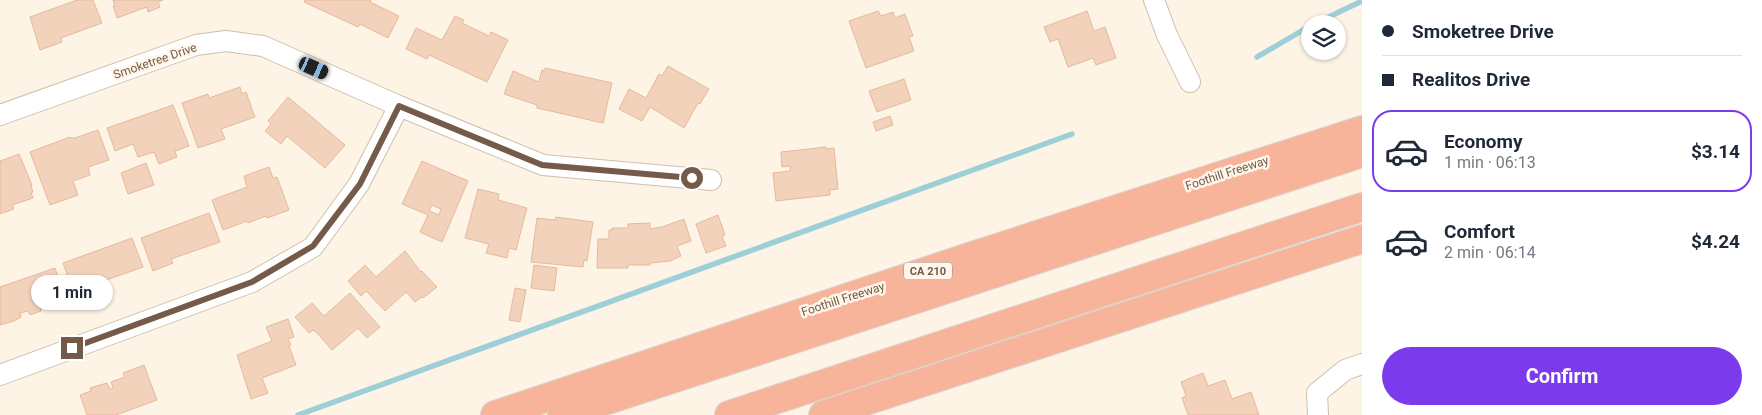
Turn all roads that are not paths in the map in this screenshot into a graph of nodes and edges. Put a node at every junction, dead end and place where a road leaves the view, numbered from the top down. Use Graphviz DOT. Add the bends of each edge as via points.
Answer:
graph roads {
  1 [pos="1154,0"];
  2 [pos="1190,82"];
  3 [pos="399,106"];
  4 [pos="0,115"];
  5 [pos="1362,130"];
  6 [pos="1362,153"];
  7 [pos="710,180"];
  8 [pos="1362,207"];
  9 [pos="1362,239"];
  10 [pos="1362,364"];
  11 [pos="0,375"];
  12 [pos="495,415"];
  13 [pos="562,415"];
  14 [pos="729,415"];
  15 [pos="823,415"];
  16 [pos="1318,415"];
  1 -- 2 [label="street"];
  3 -- 4 [label="street, Smoketree Drive" via="263,46 226,41 196,45"];
  3 -- 7 [label="street, Smoketree Drive" via="542,165"];
  3 -- 11 [label="street" via="360,184 313,246 252,282"];
  5 -- 12 [label="highway, Foothill Freeway / CA 210"];
  6 -- 13 [label="highway"];
  8 -- 14 [label="highway"];
  9 -- 15 [label="highway"];
  10 -- 16 [label="street" via="1345,370 1317,393"];
}
